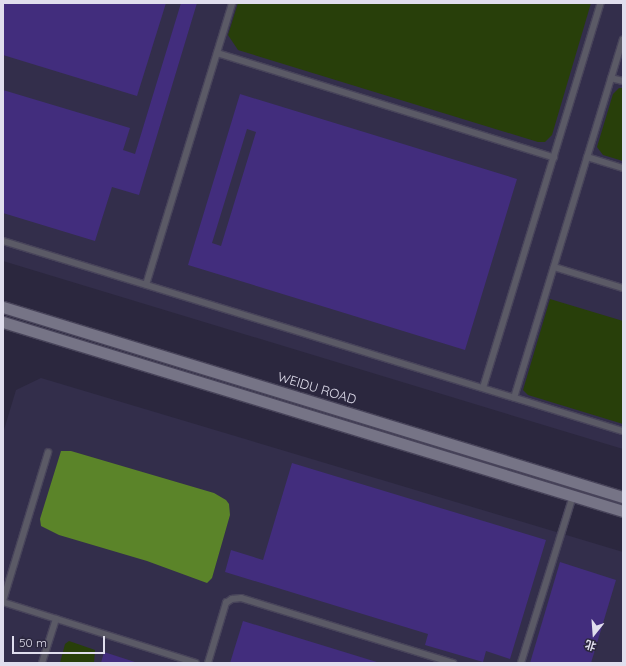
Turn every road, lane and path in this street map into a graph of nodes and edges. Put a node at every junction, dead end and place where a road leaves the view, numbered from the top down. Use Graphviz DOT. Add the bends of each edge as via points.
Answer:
graph roads {
  1 [pos="232,3"];
  2 [pos="601,3"];
  3 [pos="623,40"];
  4 [pos="217,53"];
  5 [pos="611,78"];
  6 [pos="623,81"];
  7 [pos="554,157"];
  8 [pos="587,157"];
  9 [pos="623,168"];
  10 [pos="3,241"];
  11 [pos="554,267"];
  12 [pos="146,285"];
  13 [pos="623,288"];
  14 [pos="3,307"];
  15 [pos="3,322"];
  16 [pos="483,388"];
  17 [pos="514,398"];
  18 [pos="623,431"];
  19 [pos="48,453"];
  20 [pos="573,496"];
  21 [pos="623,497"];
  22 [pos="623,511"];
  23 [pos="3,601"];
  24 [pos="56,619"];
  25 [pos="42,663"];
  26 [pos="196,663"];
  27 [pos="208,663"];
  28 [pos="453,663"];
  29 [pos="521,663"];
  1 -- 4 [label="lane"];
  2 -- 7 [label="lane"];
  3 -- 5 [label="lane"];
  4 -- 7 [label="lane"];
  4 -- 12 [label="lane"];
  5 -- 6 [label="lane"];
  5 -- 8 [label="lane"];
  7 -- 16 [label="lane"];
  8 -- 9 [label="lane"];
  8 -- 11 [label="lane"];
  10 -- 12 [label="lane"];
  11 -- 13 [label="lane"];
  11 -- 17 [label="lane"];
  12 -- 16 [label="lane"];
  14 -- 21 [label="main road, WEIDU ROAD"];
  15 -- 20 [label="main road"];
  16 -- 17 [label="lane"];
  17 -- 18 [label="lane"];
  19 -- 23 [label="lane"];
  20 -- 22 [label="main road"];
  20 -- 29 [label="lane"];
  23 -- 24 [label="lane"];
  24 -- 25 [label="lane"];
  24 -- 26 [label="lane"];
  27 -- 28 [label="lane" via="226,603 240,598"];
}
